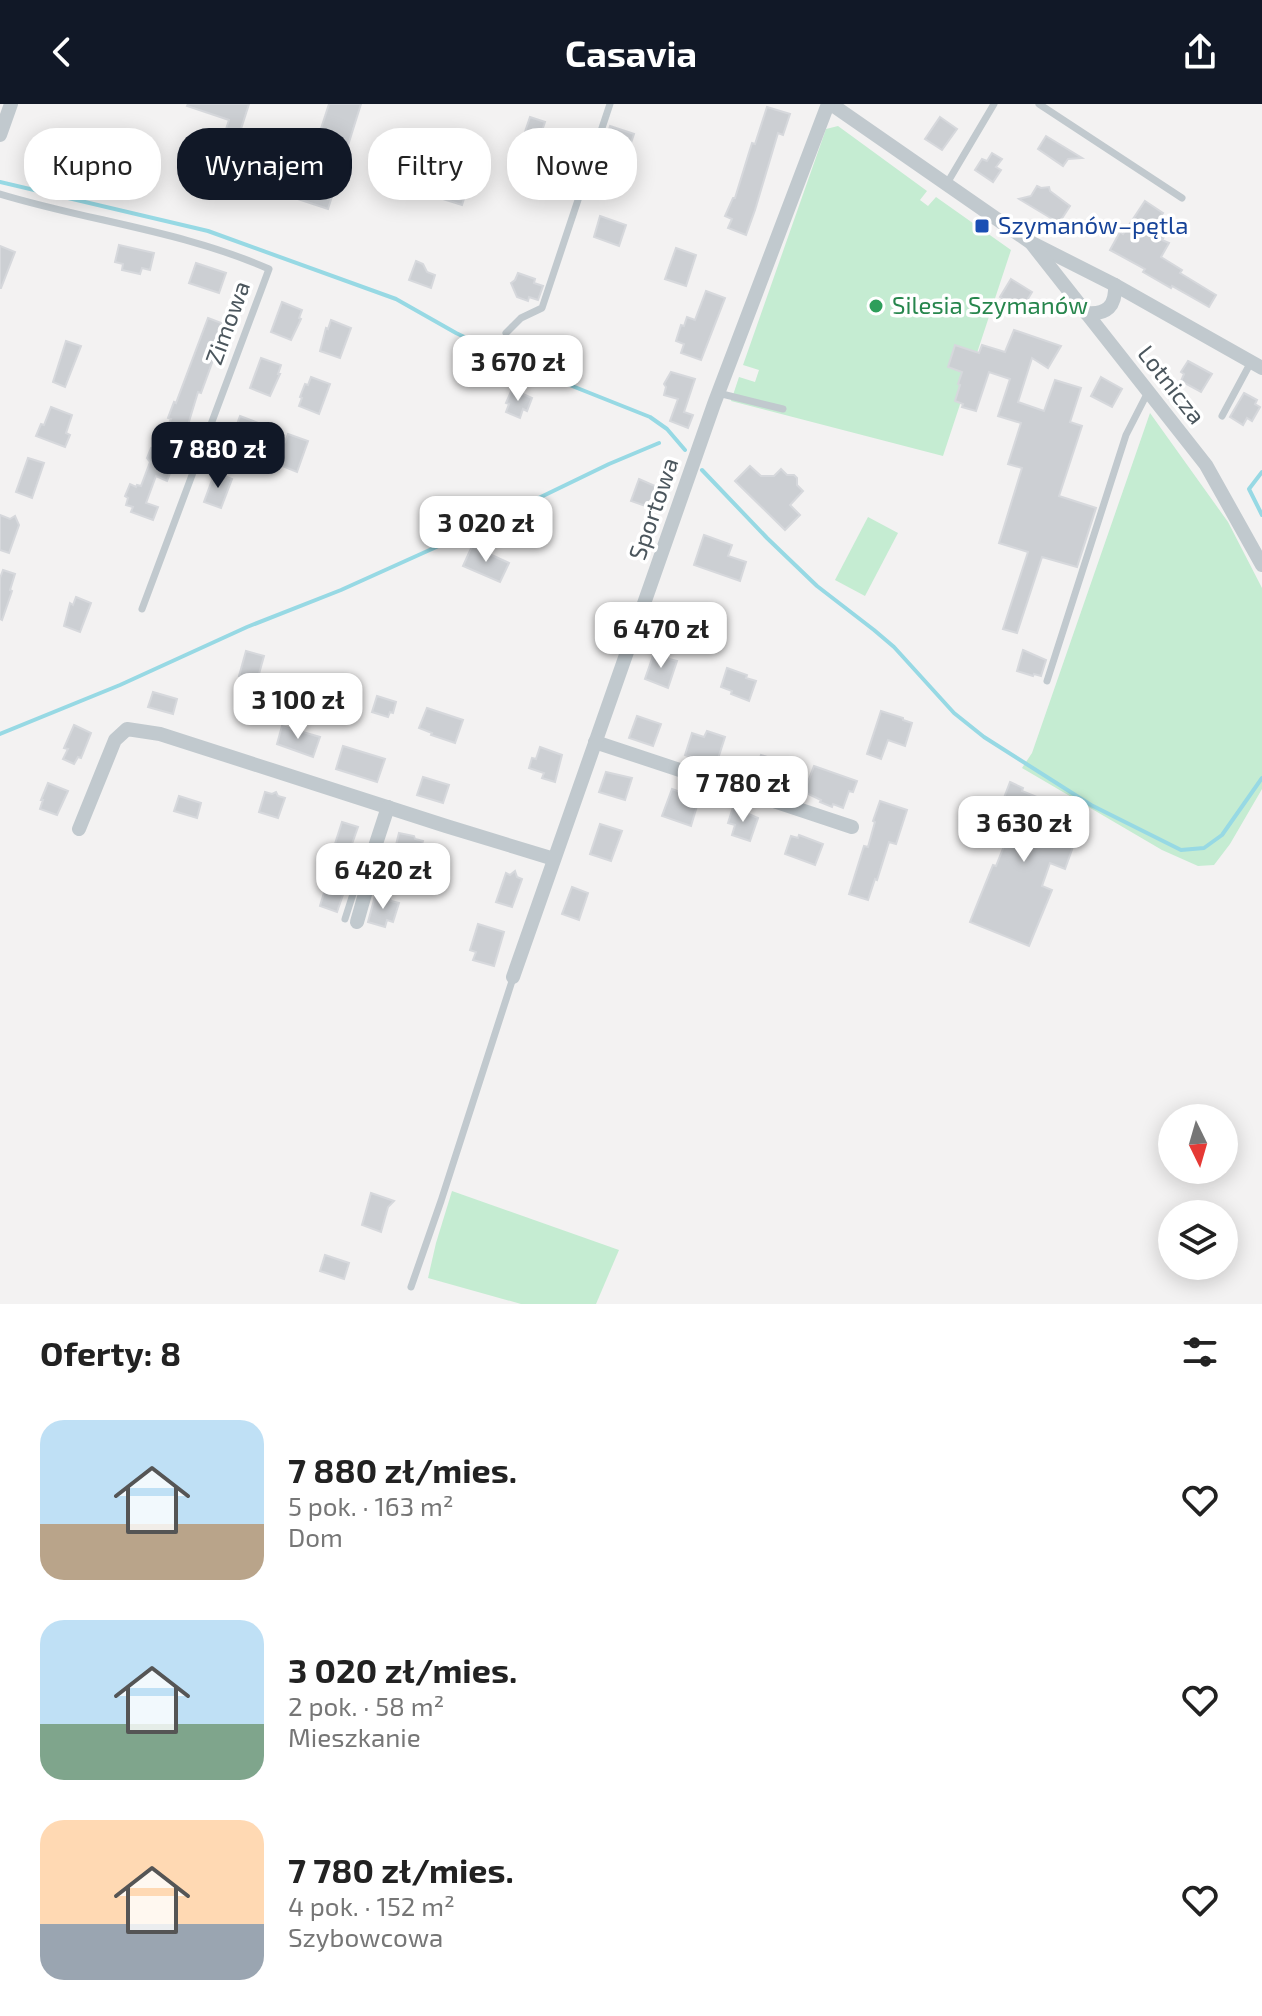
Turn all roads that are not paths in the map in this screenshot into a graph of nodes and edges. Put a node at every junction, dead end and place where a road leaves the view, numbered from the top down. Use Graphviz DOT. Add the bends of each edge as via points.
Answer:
graph roads {
  1 [pos="11,104"];
  2 [pos="610,104"];
  3 [pos="829,104"];
  4 [pos="994,104"];
  5 [pos="1039,104"];
  6 [pos="0,135"];
  7 [pos="946,185"];
  8 [pos="0,194"];
  9 [pos="1182,198"];
  10 [pos="1030,242"];
  11 [pos="1115,285"];
  12 [pos="1086,313"];
  13 [pos="506,333"];
  14 [pos="1257,365"];
  15 [pos="1149,390"];
  16 [pos="718,393"];
  17 [pos="783,409"];
  18 [pos="1222,416"];
  19 [pos="1262,565"];
  20 [pos="142,609"];
  21 [pos="1047,681"];
  22 [pos="595,742"];
  23 [pos="388,807"];
  24 [pos="852,827"];
  25 [pos="79,829"];
  26 [pos="554,859"];
  27 [pos="351,920"];
  28 [pos="513,977"];
  29 [pos="411,1287"];
  1 -- 6 [label="street"];
  2 -- 13 [label="lane" via="542,308"];
  3 -- 7 [label="street, Lotnicza"];
  3 -- 16 [label="street, Sportowa"];
  4 -- 7 [label="lane"];
  5 -- 9 [label="lane"];
  7 -- 10 [label="street, Lotnicza"];
  8 -- 20 [label="lane, Zimowa" via="193,241 269,269"];
  10 -- 11 [label="street, Lotnicza"];
  10 -- 12 [label="street, Lotnicza"];
  11 -- 12 [label="street" via="1110,307"];
  11 -- 14 [label="street, Lotnicza"];
  12 -- 15 [label="street, Lotnicza"];
  14 -- 18 [label="lane"];
  15 -- 19 [label="street, Lotnicza" via="1206,465"];
  15 -- 21 [label="lane" via="1126,435"];
  16 -- 17 [label="lane"];
  16 -- 22 [label="street, Sportowa"];
  22 -- 24 [label="street"];
  22 -- 26 [label="street, Sportowa"];
  23 -- 25 [label="street" via="160,734 127,729 115,740"];
  23 -- 26 [label="street"];
  23 -- 27 [label="street" via="371,873"];
  26 -- 28 [label="street, Sportowa"];
  28 -- 29 [label="lane"];
}
